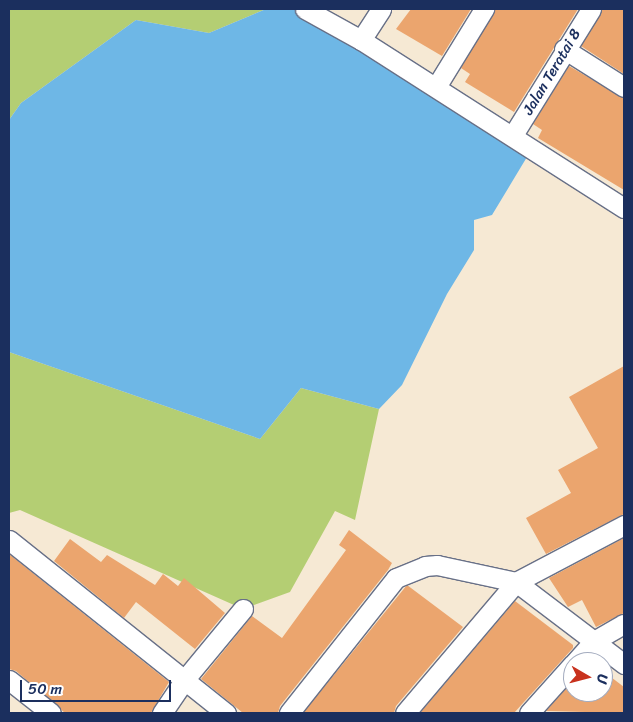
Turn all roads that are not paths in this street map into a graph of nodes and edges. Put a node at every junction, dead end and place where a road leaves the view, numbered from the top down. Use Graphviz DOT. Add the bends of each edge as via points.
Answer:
graph roads {
  1 [pos="305,9"];
  2 [pos="381,9"];
  3 [pos="484,9"];
  4 [pos="591,9"];
  5 [pos="361,40"];
  6 [pos="564,49"];
  7 [pos="436,87"];
  8 [pos="624,87"];
  9 [pos="513,136"];
  10 [pos="624,208"];
  11 [pos="624,526"];
  12 [pos="9,540"];
  13 [pos="516,582"];
  14 [pos="244,609"];
  15 [pos="624,624"];
  16 [pos="594,641"];
  17 [pos="584,652"];
  18 [pos="624,664"];
  19 [pos="563,676"];
  20 [pos="185,679"];
  21 [pos="9,680"];
  22 [pos="51,713"];
  23 [pos="162,713"];
  24 [pos="226,713"];
  25 [pos="289,713"];
  26 [pos="405,713"];
  27 [pos="530,713"];
  1 -- 5 [label="street"];
  2 -- 5 [label="street"];
  3 -- 7 [label="street"];
  4 -- 6 [label="street, Jalan Teratai 8"];
  5 -- 7 [label="street"];
  6 -- 8 [label="street"];
  6 -- 9 [label="street, Jalan Teratai 8"];
  7 -- 9 [label="street"];
  9 -- 10 [label="street"];
  11 -- 13 [label="street"];
  12 -- 20 [label="street"];
  13 -- 16 [label="street"];
  13 -- 25 [label="street" via="437,565 417,568 396,578"];
  13 -- 26 [label="street"];
  14 -- 20 [label="street"];
  15 -- 16 [label="street"];
  16 -- 17 [label="street"];
  16 -- 18 [label="street"];
  19 -- 27 [label="street"];
  20 -- 23 [label="street"];
  20 -- 24 [label="street"];
  21 -- 22 [label="street"];
}
